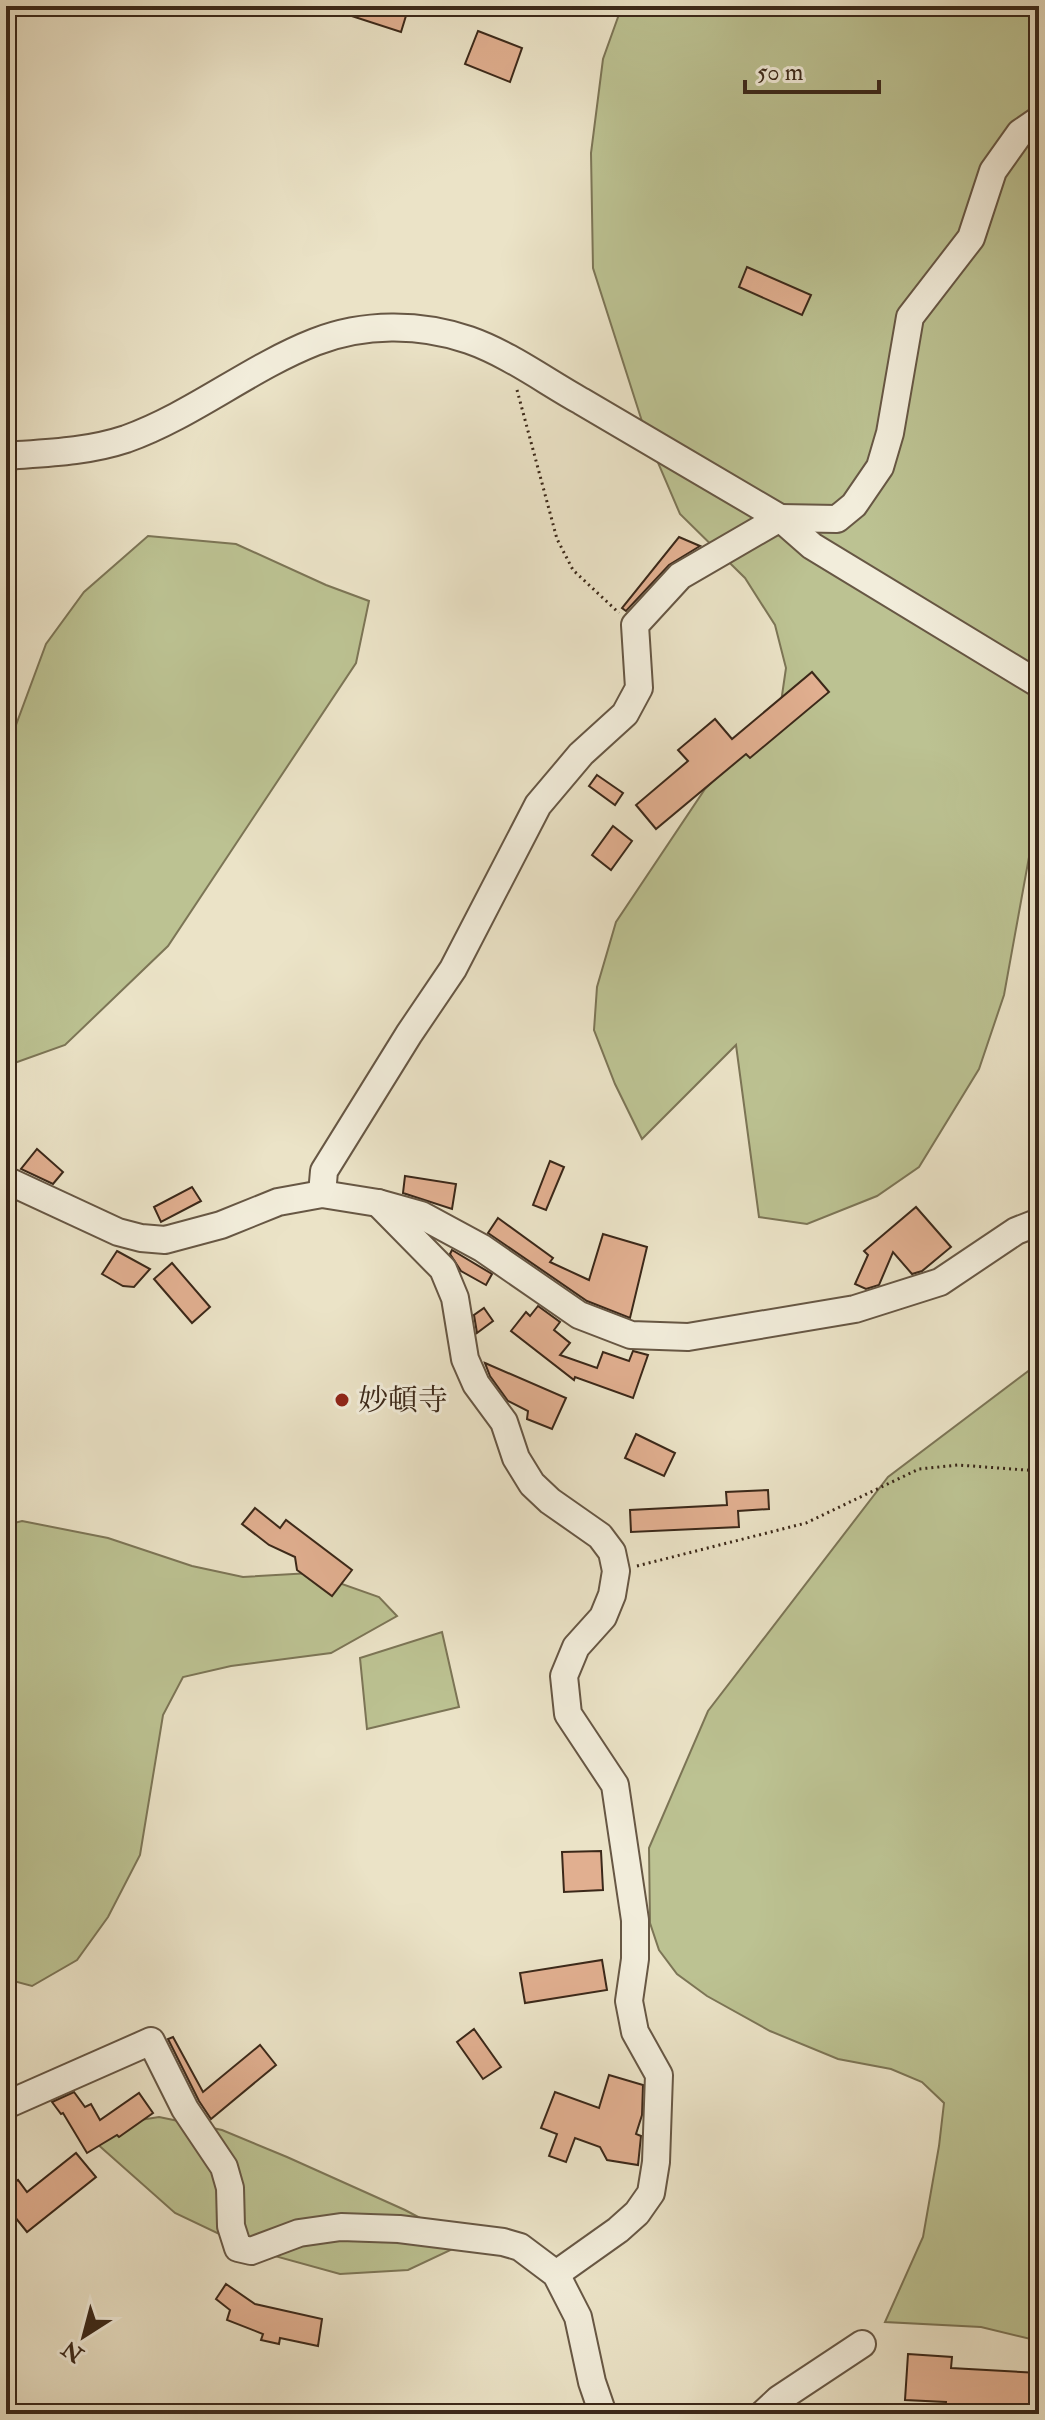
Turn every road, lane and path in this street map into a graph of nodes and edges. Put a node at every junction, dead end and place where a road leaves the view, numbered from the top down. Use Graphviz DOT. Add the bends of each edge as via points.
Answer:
graph roads {
  1 [pos="1039,120"];
  2 [pos="509,359"];
  3 [pos="6,456"];
  4 [pos="780,518"];
  5 [pos="635,625"];
  6 [pos="1039,684"];
  7 [pos="6,1180"];
  8 [pos="322,1194"];
  9 [pos="378,1203"];
  10 [pos="1039,1222"];
  11 [pos="1039,1471"];
  12 [pos="616,1571"];
  13 [pos="6,2105"];
  14 [pos="556,2274"];
  15 [pos="862,2344"];
  16 [pos="603,2414"];
  17 [pos="763,2414"];
  1 -- 4 [label="street" via="1020,133 993,171 971,238 910,317 880,467 854,505 837,519"];
  2 -- 3 [label="street" via="435,331 353,330 315,342 124,439 75,451"];
  2 -- 4 [label="street"];
  2 -- 5 [label="path" via="557,539 573,570"];
  4 -- 5 [label="street" via="680,576"];
  4 -- 6 [label="street" via="812,546"];
  5 -- 8 [label="street" via="639,688 625,714 581,754 538,805 453,969 324,1171"];
  7 -- 8 [label="street" via="118,1232 165,1240 278,1202"];
  8 -- 9 [label="street"];
  9 -- 10 [label="street" via="421,1215 482,1248 579,1315 631,1335 688,1337 855,1309 913,1292 940,1282 1016,1231"];
  9 -- 12 [label="street" via="443,1269 455,1298 465,1359 504,1422 532,1484 600,1536 612,1552"];
  11 -- 12 [label="path" via="958,1465 919,1469 806,1523"];
  12 -- 14 [label="street" via="603,1617 576,1647 564,1676 568,1714 615,1785 635,1920 629,2001 635,2032 659,2075 656,2162 651,2193 637,2213"];
  13 -- 14 [label="street" via="151,2041 185,2109 224,2167 238,2248 251,2251 299,2233 341,2227 399,2229 503,2242 520,2247"];
  14 -- 16 [label="street" via="578,2317"];
  15 -- 17 [label="street"];
}
